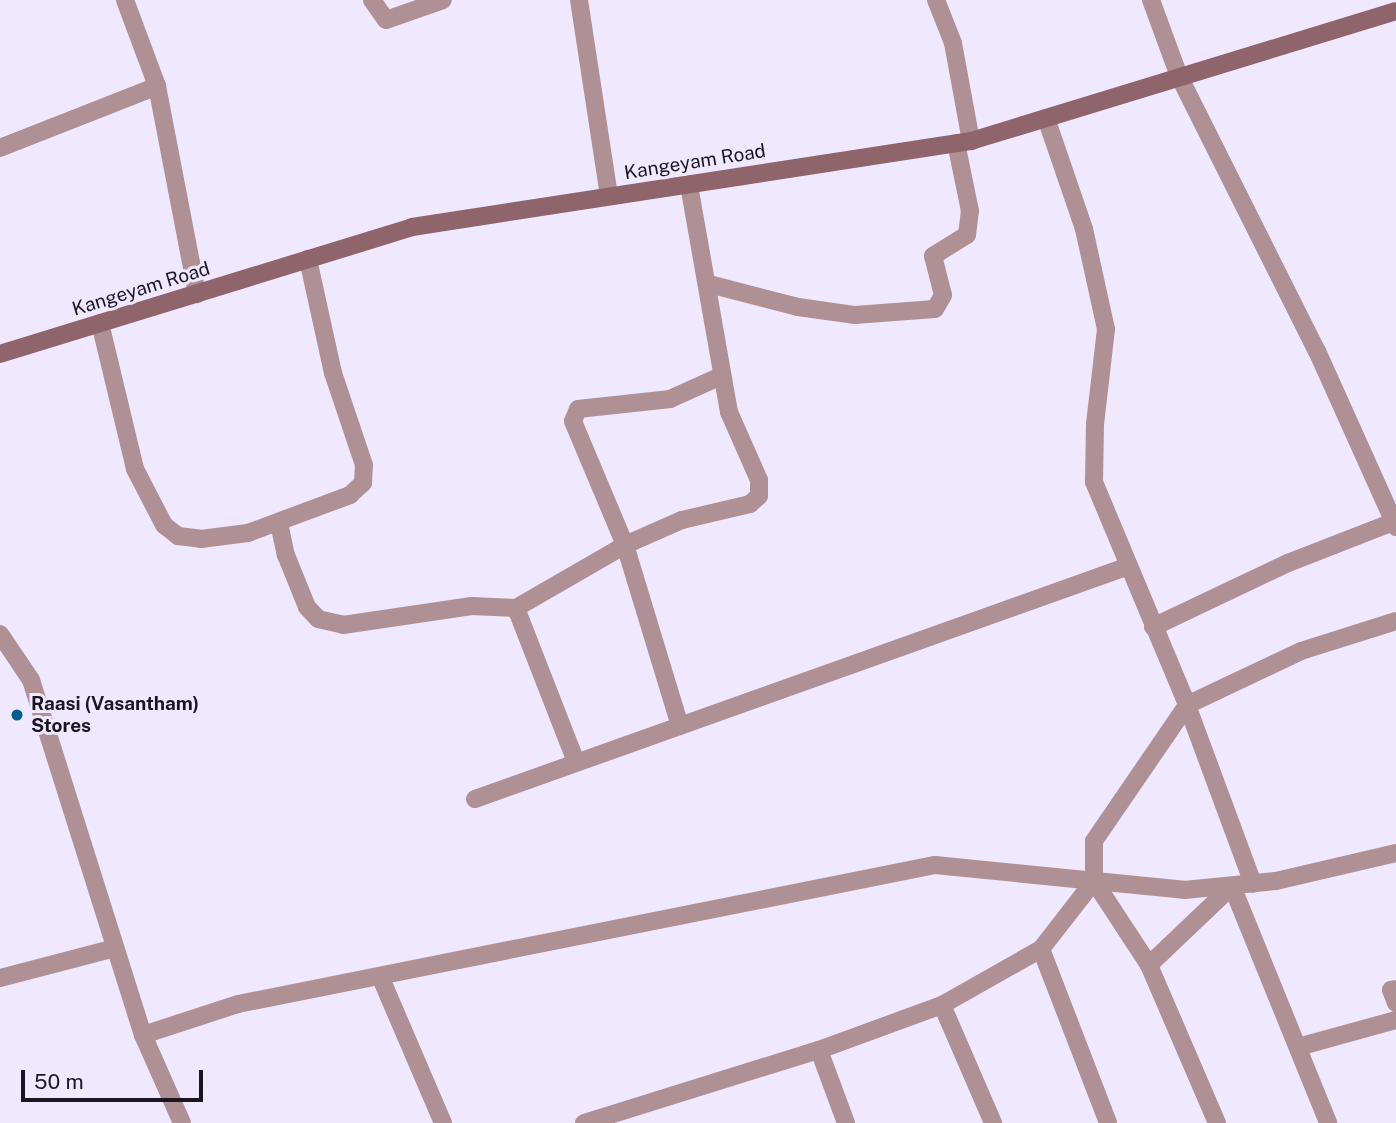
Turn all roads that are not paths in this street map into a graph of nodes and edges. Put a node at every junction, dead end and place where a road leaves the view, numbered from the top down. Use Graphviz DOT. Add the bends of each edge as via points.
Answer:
graph roads {
  1 [pos="125,0"];
  2 [pos="372,0"];
  3 [pos="443,0"];
  4 [pos="579,0"];
  5 [pos="936,0"];
  6 [pos="1152,0"];
  7 [pos="1396,11"];
  8 [pos="1180,76"];
  9 [pos="156,86"];
  10 [pos="1046,118"];
  11 [pos="964,142"];
  12 [pos="0,148"];
  13 [pos="689,184"];
  14 [pos="609,197"];
  15 [pos="309,259"];
  16 [pos="709,284"];
  17 [pos="197,294"];
  18 [pos="100,323"];
  19 [pos="0,354"];
  20 [pos="721,376"];
  21 [pos="279,523"];
  22 [pos="1395,524"];
  23 [pos="625,545"];
  24 [pos="1126,567"];
  25 [pos="516,608"];
  26 [pos="1396,621"];
  27 [pos="1153,627"];
  28 [pos="0,634"];
  29 [pos="1186,705"];
  30 [pos="680,726"];
  31 [pos="576,762"];
  32 [pos="475,799"];
  33 [pos="1396,853"];
  34 [pos="1094,881"];
  35 [pos="1254,884"];
  36 [pos="1231,886"];
  37 [pos="116,948"];
  38 [pos="1041,949"];
  39 [pos="1149,965"];
  40 [pos="380,976"];
  41 [pos="0,978"];
  42 [pos="1396,989"];
  43 [pos="1396,1003"];
  44 [pos="942,1005"];
  45 [pos="1396,1020"];
  46 [pos="143,1035"];
  47 [pos="1298,1047"];
  48 [pos="819,1050"];
  49 [pos="182,1123"];
  50 [pos="443,1123"];
  51 [pos="584,1123"];
  52 [pos="846,1123"];
  53 [pos="993,1123"];
  54 [pos="1108,1123"];
  55 [pos="1217,1123"];
  56 [pos="1328,1123"];
  1 -- 9 [label="street"];
  2 -- 3 [label="street" via="386,20"];
  4 -- 14 [label="street"];
  5 -- 11 [label="street" via="953,43"];
  6 -- 8 [label="street"];
  7 -- 8 [label="main road, Kangeyam Road"];
  8 -- 10 [label="main road, Kangeyam Road"];
  8 -- 22 [label="street" via="1317,351"];
  9 -- 12 [label="street"];
  9 -- 17 [label="street"];
  10 -- 11 [label="main road, Kangeyam Road"];
  10 -- 24 [label="street" via="1084,229 1106,329 1095,424 1094,482"];
  11 -- 13 [label="main road, Kangeyam Road"];
  11 -- 16 [label="street" via="970,211 967,235 933,256 943,295 935,309 855,315 798,307"];
  13 -- 14 [label="main road, Kangeyam Road"];
  13 -- 16 [label="street"];
  14 -- 15 [label="main road, Kangeyam Road" via="412,227"];
  15 -- 17 [label="main road, Kangeyam Road"];
  15 -- 21 [label="street" via="333,373 364,465 363,483 350,495"];
  16 -- 20 [label="street"];
  17 -- 18 [label="main road, Kangeyam Road"];
  18 -- 19 [label="main road, Kangeyam Road"];
  18 -- 21 [label="street" via="135,469 164,525 178,537 201,539 248,533"];
  20 -- 23 [label="street" via="729,412 759,480 759,496 750,504 682,520"];
  20 -- 23 [label="street" via="670,399 578,409 575,433"];
  21 -- 25 [label="street" via="294,580 318,619 343,625 472,606"];
  22 -- 27 [label="street" via="1287,563"];
  23 -- 25 [label="street"];
  23 -- 30 [label="street"];
  24 -- 27 [label="street"];
  24 -- 30 [label="street"];
  25 -- 31 [label="street"];
  26 -- 29 [label="street" via="1301,652"];
  27 -- 29 [label="street"];
  28 -- 37 [label="street" via="31,680"];
  29 -- 34 [label="street" via="1094,841"];
  29 -- 35 [label="street"];
  30 -- 31 [label="street"];
  31 -- 32 [label="street"];
  33 -- 35 [label="street"];
  34 -- 36 [label="street" via="1184,890"];
  34 -- 38 [label="street"];
  34 -- 39 [label="street"];
  34 -- 40 [label="street" via="935,865"];
  35 -- 36 [label="street"];
  36 -- 39 [label="street"];
  36 -- 47 [label="street"];
  37 -- 41 [label="street"];
  37 -- 46 [label="street"];
  38 -- 44 [label="street"];
  38 -- 54 [label="street"];
  39 -- 55 [label="street"];
  40 -- 46 [label="street" via="238,1004"];
  40 -- 50 [label="street"];
  42 -- 43 [label="street" via="1391,990"];
  44 -- 48 [label="street"];
  44 -- 53 [label="street"];
  45 -- 47 [label="street"];
  46 -- 49 [label="street"];
  47 -- 56 [label="street"];
  48 -- 51 [label="street"];
  48 -- 52 [label="street"];
}
